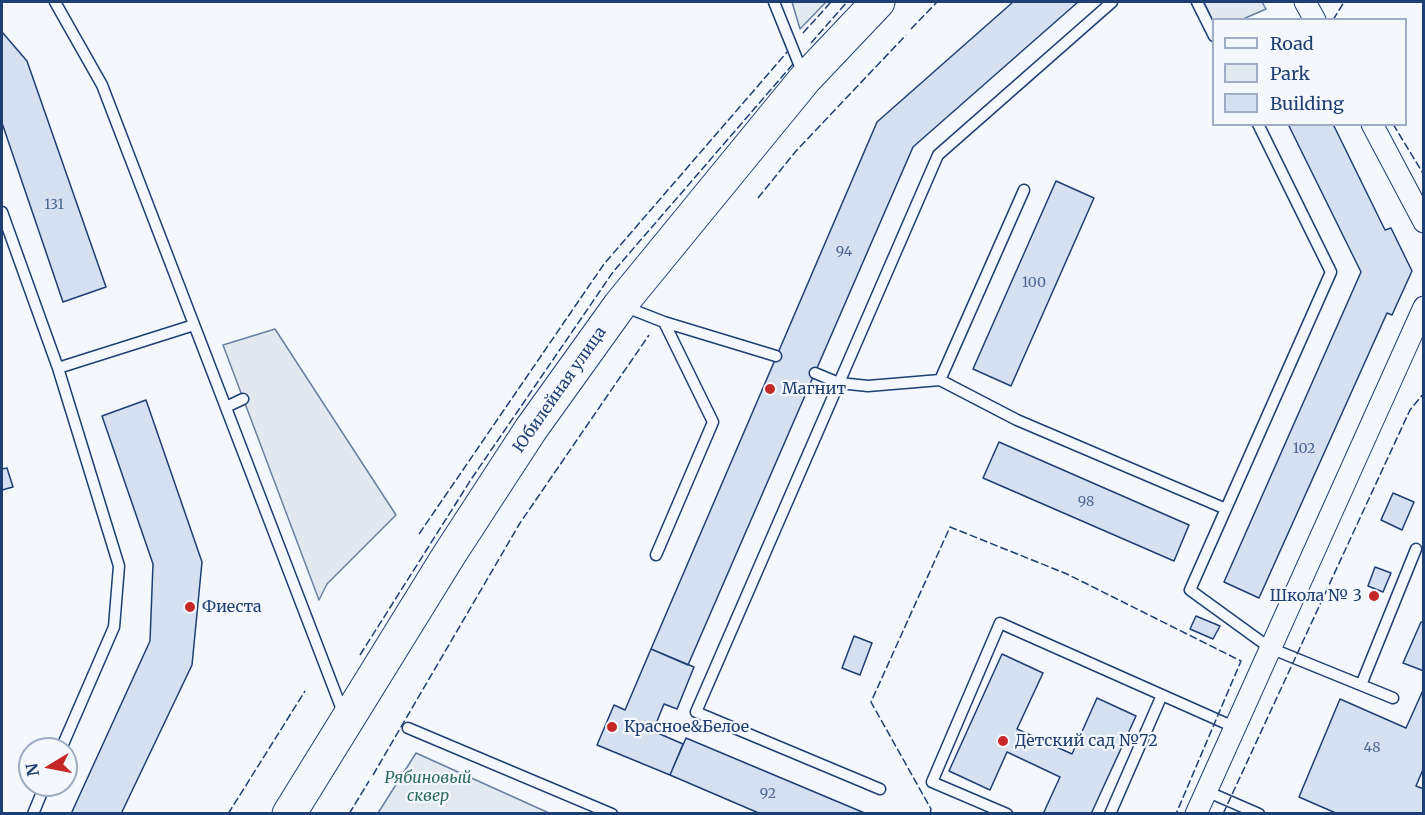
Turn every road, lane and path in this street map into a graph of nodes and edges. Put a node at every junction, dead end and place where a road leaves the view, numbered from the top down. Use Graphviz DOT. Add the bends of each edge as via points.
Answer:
graph roads {
  1 [pos="55,2"];
  2 [pos="774,2"];
  3 [pos="878,2"];
  4 [pos="1112,2"];
  5 [pos="1197,2"];
  6 [pos="1305,2"];
  7 [pos="1314,18"];
  8 [pos="1212,32"];
  9 [pos="805,79"];
  10 [pos="1259,126"];
  11 [pos="1373,126"];
  12 [pos="1024,190"];
  13 [pos="2,212"];
  14 [pos="1424,222"];
  15 [pos="620,305"];
  16 [pos="1424,307"];
  17 [pos="664,322"];
  18 [pos="194,326"];
  19 [pos="776,356"];
  20 [pos="58,368"];
  21 [pos="815,373"];
  22 [pos="940,380"];
  23 [pos="839,383"];
  24 [pos="243,399"];
  25 [pos="226,408"];
  26 [pos="1226,509"];
  27 [pos="1416,549"];
  28 [pos="656,555"];
  29 [pos="1270,648"];
  30 [pos="1361,685"];
  31 [pos="1162,695"];
  32 [pos="1393,698"];
  33 [pos="346,721"];
  34 [pos="1234,727"];
  35 [pos="408,728"];
  36 [pos="66,737"];
  37 [pos="880,789"];
  38 [pos="1206,791"];
  39 [pos="40,797"];
  40 [pos="33,813"];
  41 [pos="289,813"];
  42 [pos="612,813"];
  43 [pos="1007,813"];
  44 [pos="1110,813"];
  45 [pos="1196,813"];
  46 [pos="1259,813"];
  1 -- 18 [label="lane" via="102,85"];
  2 -- 9 [label="lane"];
  3 -- 9 [label="main road, Юбилейная улица"];
  4 -- 23 [label="lane" via="938,155"];
  5 -- 8 [label="lane"];
  6 -- 7 [label="street"];
  9 -- 15 [label="main road, Юбилейная улица"];
  10 -- 26 [label="lane" via="1331,272"];
  11 -- 14 [label="street"];
  12 -- 22 [label="lane"];
  13 -- 20 [label="lane"];
  15 -- 17 [label="lane"];
  15 -- 33 [label="main road, Юбилейная улица" via="531,429 448,555"];
  16 -- 29 [label="street"];
  17 -- 19 [label="lane"];
  17 -- 28 [label="lane" via="713,422"];
  18 -- 20 [label="lane"];
  18 -- 25 [label="lane"];
  20 -- 36 [label="lane" via="119,566 114,627"];
  21 -- 23 [label="lane"];
  22 -- 23 [label="lane" via="868,386"];
  22 -- 26 [label="lane" via="1017,420"];
  23 -- 37 [label="lane" via="696,712"];
  24 -- 25 [label="lane"];
  25 -- 33 [label="lane"];
  26 -- 29 [label="lane" via="1190,590"];
  27 -- 30 [label="lane"];
  29 -- 30 [label="lane"];
  29 -- 34 [label="street"];
  30 -- 32 [label="lane"];
  31 -- 34 [label="lane"];
  31 -- 43 [label="lane" via="1000,623 932,782"];
  31 -- 44 [label="lane"];
  33 -- 41 [label="main road, Юбилейная улица"];
  34 -- 38 [label="street"];
  35 -- 42 [label="lane"];
  38 -- 45 [label="street"];
  38 -- 46 [label="lane"];
  39 -- 40 [label="lane"];
}
